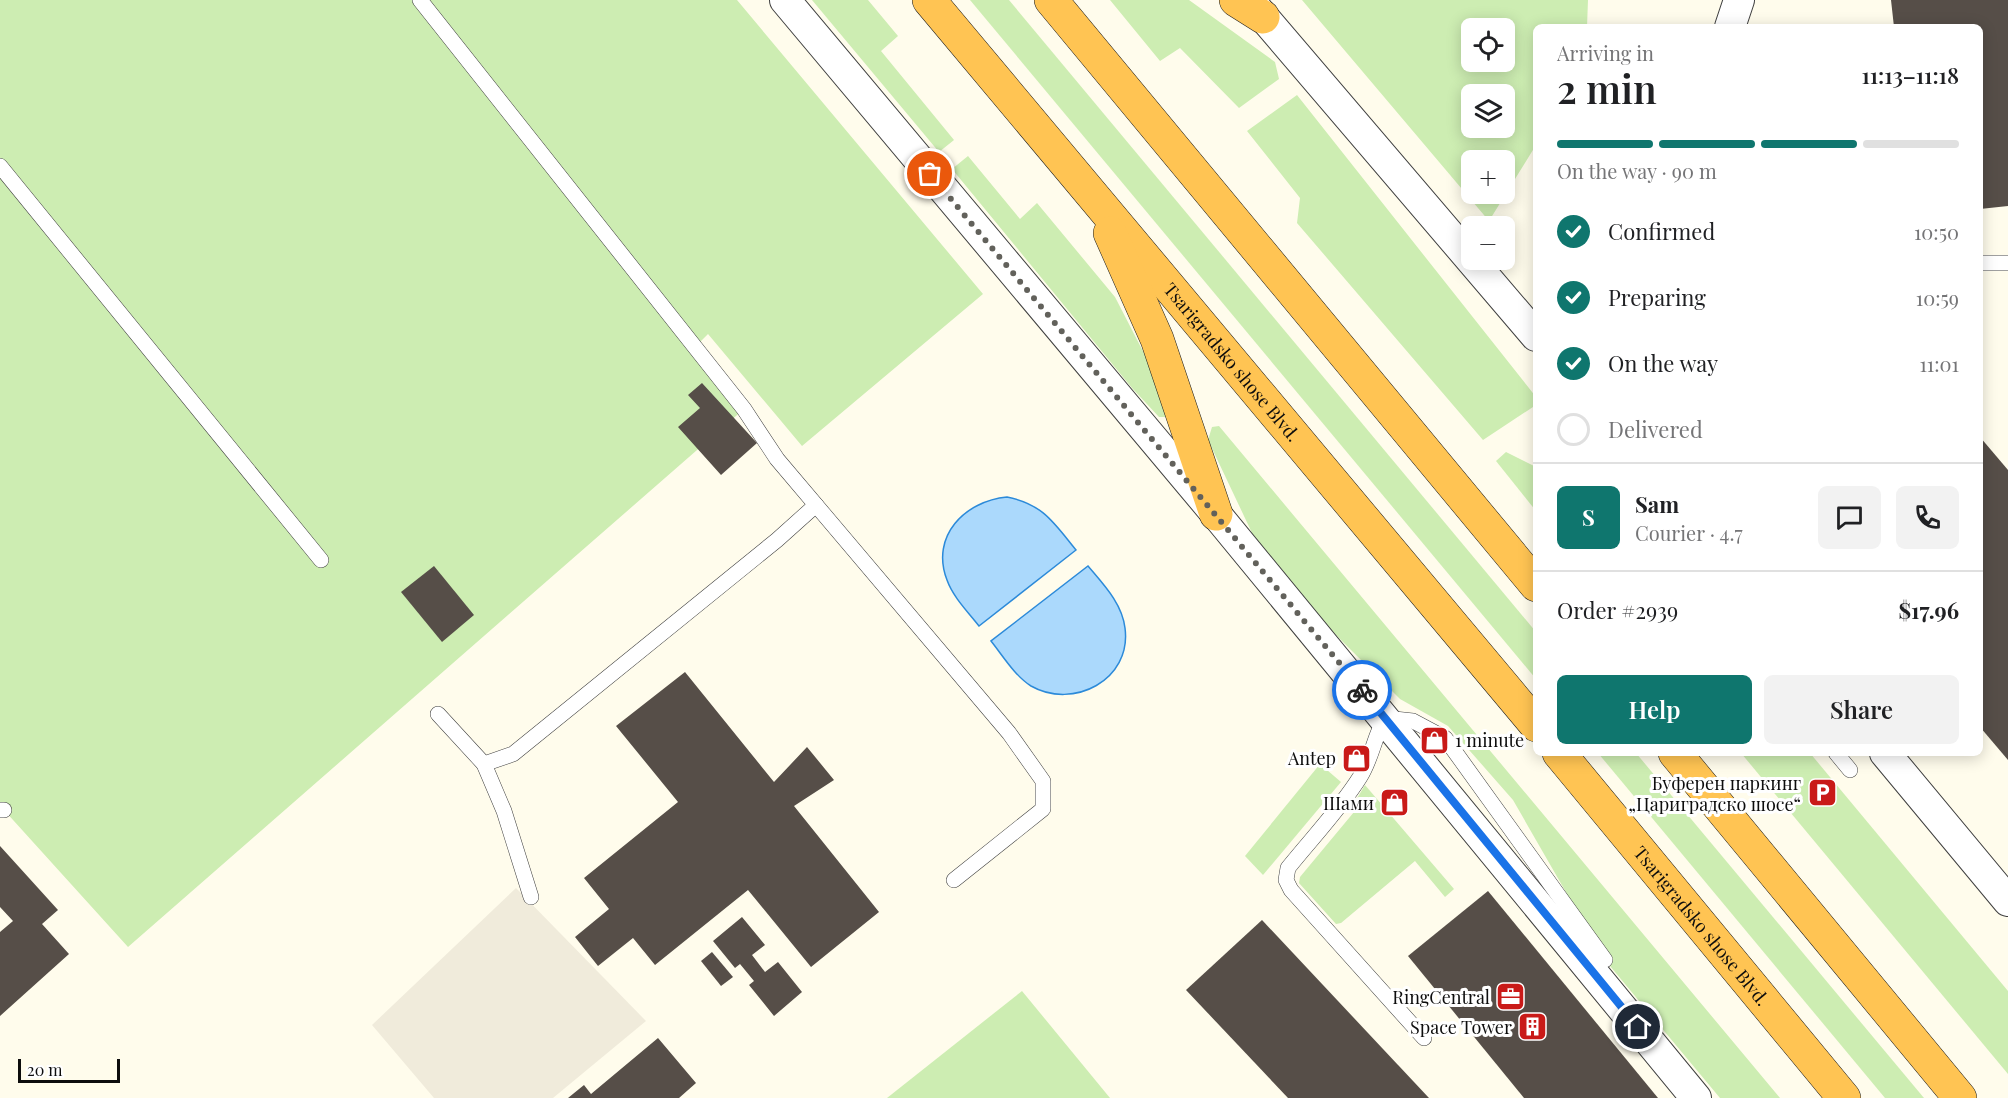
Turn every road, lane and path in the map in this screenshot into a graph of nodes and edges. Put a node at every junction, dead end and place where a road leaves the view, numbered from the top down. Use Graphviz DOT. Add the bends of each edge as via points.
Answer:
graph roads {
  1 [pos="420,0"];
  2 [pos="785,0"];
  3 [pos="929,0"];
  4 [pos="1051,0"];
  5 [pos="1236,0"];
  6 [pos="1739,0"];
  7 [pos="1256,9"];
  8 [pos="1731,24"];
  9 [pos="0,166"];
  10 [pos="1094,198"];
  11 [pos="1983,263"];
  12 [pos="2008,263"];
  13 [pos="1533,332"];
  14 [pos="816,505"];
  15 [pos="1216,514"];
  16 [pos="321,561"];
  17 [pos="1533,581"];
  18 [pos="438,714"];
  19 [pos="1385,718"];
  20 [pos="1533,721"];
  21 [pos="1561,756"];
  22 [pos="1678,756"];
  23 [pos="1838,756"];
  24 [pos="1887,756"];
  25 [pos="484,764"];
  26 [pos="1850,770"];
  27 [pos="954,880"];
  28 [pos="531,897"];
  29 [pos="2008,901"];
  30 [pos="1605,960"];
  31 [pos="1424,1038"];
  32 [pos="1696,1098"];
  33 [pos="1844,1098"];
  34 [pos="1960,1098"];
  1 -- 14 [label="lane"];
  2 -- 15 [label="street"];
  3 -- 10 [label="highway, Tsarigradsko shose Blvd."];
  4 -- 17 [label="highway"];
  5 -- 7 [label="highway"];
  6 -- 8 [label="street"];
  7 -- 13 [label="street"];
  9 -- 16 [label="lane"];
  10 -- 15 [label="highway" via="1157,339"];
  10 -- 20 [label="highway, Tsarigradsko shose Blvd."];
  11 -- 12 [label="lane"];
  14 -- 25 [label="lane" via="513,754"];
  14 -- 27 [label="lane" via="1008,733 1043,781 1043,809"];
  15 -- 19 [label="street"];
  18 -- 25 [label="lane"];
  19 -- 30 [label="lane" via="1413,721 1445,738"];
  19 -- 31 [label="lane" via="1361,776 1288,868 1286,880"];
  19 -- 32 [label="street"];
  21 -- 33 [label="highway, Tsarigradsko shose Blvd."];
  22 -- 34 [label="highway"];
  23 -- 26 [label="lane"];
  24 -- 29 [label="street"];
  25 -- 28 [label="lane" via="504,811"];
}
